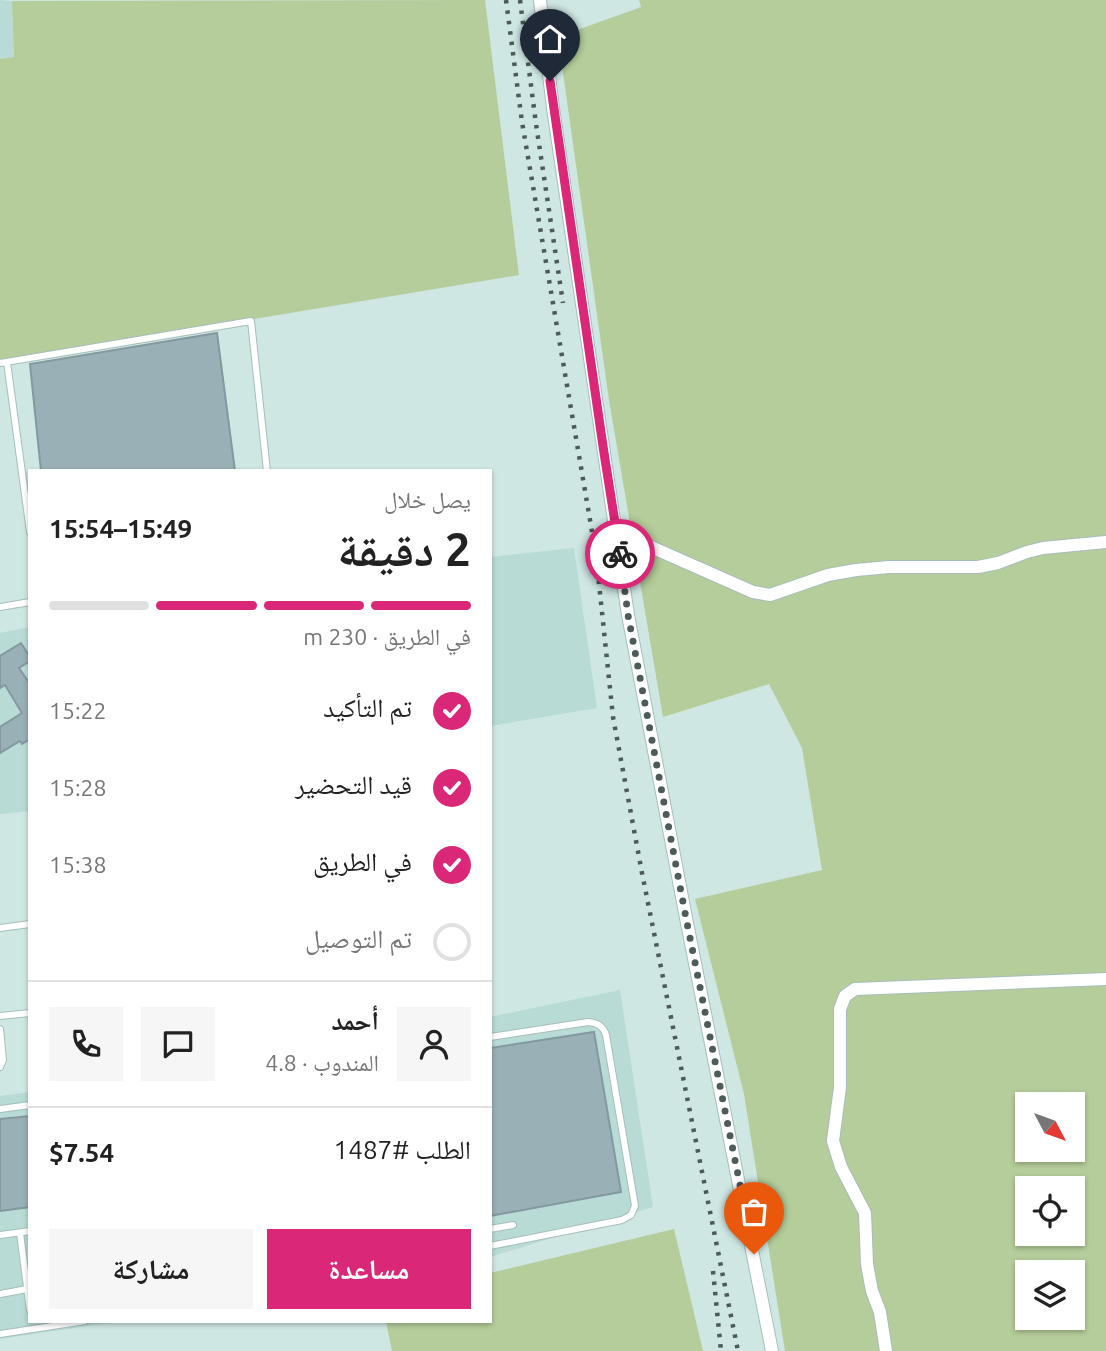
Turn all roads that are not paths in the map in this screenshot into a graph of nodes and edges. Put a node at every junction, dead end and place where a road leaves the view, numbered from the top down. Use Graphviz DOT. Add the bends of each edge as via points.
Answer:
graph roads {
  1 [pos="540,0"];
  2 [pos="3,362"];
  3 [pos="267,469"];
  4 [pos="28,519"];
  5 [pos="1106,542"];
  6 [pos="651,547"];
  7 [pos="28,603"];
  8 [pos="0,607"];
  9 [pos="28,924"];
  10 [pos="0,928"];
  11 [pos="1106,979"];
  12 [pos="28,1013"];
  13 [pos="0,1016"];
  14 [pos="0,1029"];
  15 [pos="492,1037"];
  16 [pos="0,1067"];
  17 [pos="28,1105"];
  18 [pos="0,1110"];
  19 [pos="513,1225"];
  20 [pos="492,1229"];
  21 [pos="28,1231"];
  22 [pos="20,1233"];
  23 [pos="0,1235"];
  24 [pos="492,1247"];
  25 [pos="27,1289"];
  26 [pos="0,1294"];
  27 [pos="28,1296"];
  28 [pos="58,1323"];
  29 [pos="32,1325"];
  30 [pos="0,1334"];
  31 [pos="772,1351"];
  32 [pos="886,1351"];
  1 -- 31 [label="street" via="628,615"];
  2 -- 3 [label="lane" via="251,321"];
  2 -- 4 [label="lane"];
  5 -- 6 [label="street" via="1043,548 978,567 856,570 765,595"];
  7 -- 8 [label="lane"];
  9 -- 10 [label="lane"];
  11 -- 32 [label="street" via="855,989 845,996 840,1009 841,1087 833,1141 865,1213 867,1264"];
  12 -- 13 [label="lane"];
  14 -- 16 [label="lane"];
  15 -- 24 [label="lane" via="588,1022 604,1029 635,1206 622,1220"];
  17 -- 18 [label="lane"];
  19 -- 20 [label="lane"];
  21 -- 22 [label="lane"];
  22 -- 23 [label="lane"];
  22 -- 25 [label="lane"];
  25 -- 26 [label="lane"];
  25 -- 27 [label="lane"];
  28 -- 29 [label="lane"];
  29 -- 30 [label="lane"];
}
